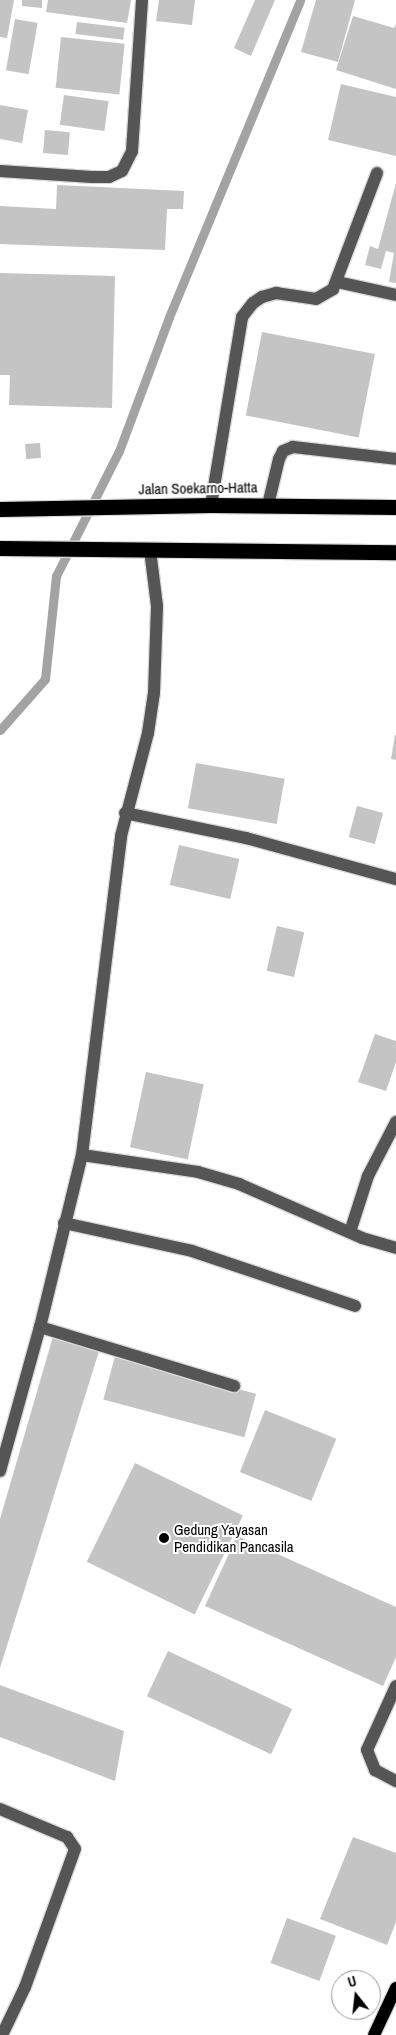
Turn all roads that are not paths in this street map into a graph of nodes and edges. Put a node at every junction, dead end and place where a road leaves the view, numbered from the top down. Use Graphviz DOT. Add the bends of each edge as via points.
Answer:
graph roads {
  1 [pos="142,0"];
  2 [pos="0,172"];
  3 [pos="376,173"];
  4 [pos="337,282"];
  5 [pos="396,295"];
  6 [pos="396,460"];
  7 [pos="211,505"];
  8 [pos="268,505"];
  9 [pos="396,507"];
  10 [pos="0,509"];
  11 [pos="0,548"];
  12 [pos="150,550"];
  13 [pos="396,552"];
  14 [pos="125,813"];
  15 [pos="396,879"];
  16 [pos="396,1122"];
  17 [pos="82,1155"];
  18 [pos="64,1223"];
  19 [pos="350,1232"];
  20 [pos="396,1248"];
  21 [pos="355,1306"];
  22 [pos="40,1327"];
  23 [pos="234,1386"];
  24 [pos="0,1471"];
  25 [pos="396,1686"];
  26 [pos="396,1781"];
  27 [pos="0,1809"];
  28 [pos="396,1988"];
  29 [pos="2,2035"];
  30 [pos="374,2035"];
  1 -- 2 [label="street" via="132,151 122,172 109,177 92,177"];
  3 -- 4 [label="street"];
  4 -- 5 [label="street"];
  4 -- 7 [label="street" via="328,294 316,299 276,294 262,297 252,303 242,317"];
  6 -- 8 [label="street" via="293,447 283,451 279,459"];
  7 -- 8 [label="highway, Jalan Soekarno-Hatta"];
  7 -- 10 [label="highway, Jalan Soekarno-Hatta"];
  8 -- 9 [label="highway, Jalan Soekarno-Hatta"];
  11 -- 12 [label="highway"];
  12 -- 13 [label="highway"];
  12 -- 14 [label="street" via="157,606 154,693 148,734"];
  14 -- 15 [label="street" via="246,838"];
  14 -- 17 [label="street"];
  16 -- 19 [label="street" via="368,1176"];
  17 -- 18 [label="street"];
  17 -- 19 [label="street" via="198,1172 239,1184"];
  18 -- 21 [label="street" via="192,1251"];
  18 -- 22 [label="street"];
  19 -- 20 [label="street"];
  22 -- 23 [label="street"];
  22 -- 24 [label="street"];
  25 -- 26 [label="street" via="367,1750 375,1770"];
  27 -- 29 [label="street" via="67,1837 75,1849 25,1987"];
  28 -- 30 [label="main road"];
}
